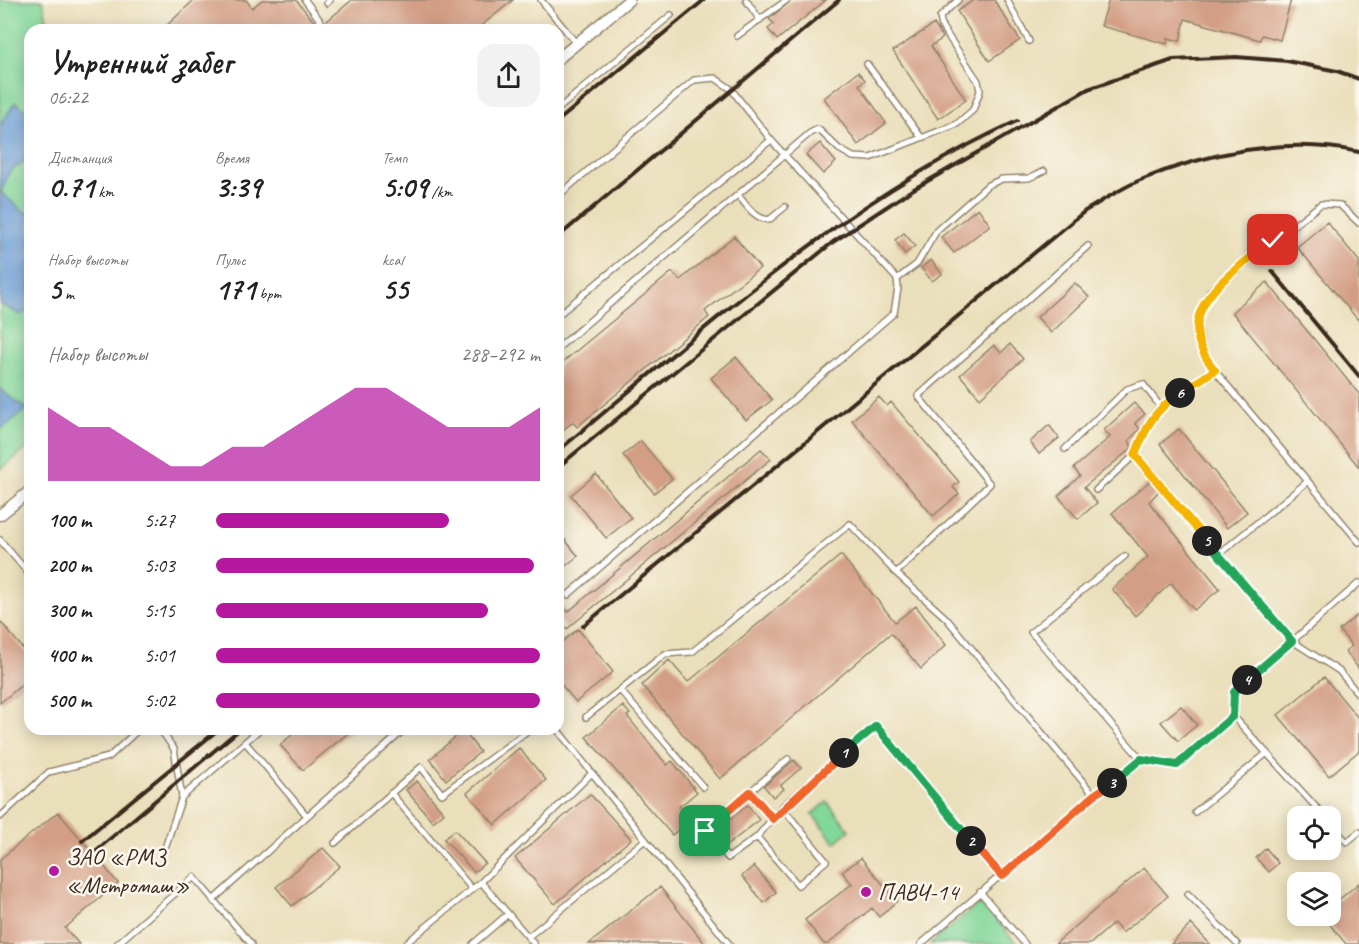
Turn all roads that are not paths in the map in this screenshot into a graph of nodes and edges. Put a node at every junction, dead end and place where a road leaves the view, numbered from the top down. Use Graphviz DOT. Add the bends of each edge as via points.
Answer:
graph roads {
  1 [pos="304,0"];
  2 [pos="629,0"];
  3 [pos="746,0"];
  4 [pos="787,0"];
  5 [pos="958,0"];
  6 [pos="1006,0"];
  7 [pos="544,1"];
  8 [pos="671,15"];
  9 [pos="760,20"];
  10 [pos="322,24"];
  11 [pos="561,24"];
  12 [pos="564,28"];
  13 [pos="737,36"];
  14 [pos="1029,41"];
  15 [pos="576,44"];
  16 [pos="564,54"];
  17 [pos="867,64"];
  18 [pos="564,104"];
  19 [pos="921,137"];
  20 [pos="771,140"];
  21 [pos="786,154"];
  22 [pos="1044,171"];
  23 [pos="564,191"];
  24 [pos="738,195"];
  25 [pos="785,207"];
  26 [pos="1359,223"];
  27 [pos="1088,246"];
  28 [pos="897,279"];
  29 [pos="564,310"];
  30 [pos="564,343"];
  31 [pos="1215,370"];
  32 [pos="1160,406"];
  33 [pos="1065,449"];
  34 [pos="1135,455"];
  35 [pos="1307,482"];
  36 [pos="1096,490"];
  37 [pos="24,496"];
  38 [pos="0,515"];
  39 [pos="0,540"];
  40 [pos="1359,542"];
  41 [pos="1218,554"];
  42 [pos="1125,555"];
  43 [pos="24,568"];
  44 [pos="896,573"];
  45 [pos="1359,583"];
  46 [pos="568,595"];
  47 [pos="1292,641"];
  48 [pos="620,690"];
  49 [pos="1359,695"];
  50 [pos="1233,716"];
  51 [pos="586,717"];
  52 [pos="133,735"];
  53 [pos="164,735"];
  54 [pos="253,735"];
  55 [pos="398,735"];
  56 [pos="522,735"];
  57 [pos="562,735"];
  58 [pos="245,742"];
  59 [pos="1267,753"];
  60 [pos="788,759"];
  61 [pos="1141,759"];
  62 [pos="592,773"];
  63 [pos="703,787"];
  64 [pos="750,792"];
  65 [pos="391,793"];
  66 [pos="1094,795"];
  67 [pos="182,797"];
  68 [pos="1315,806"];
  69 [pos="782,807"];
  70 [pos="1195,812"];
  71 [pos="307,816"];
  72 [pos="0,817"];
  73 [pos="773,819"];
  74 [pos="1359,832"];
  75 [pos="1341,836"];
  76 [pos="757,837"];
  77 [pos="645,840"];
  78 [pos="335,843"];
  79 [pos="166,844"];
  80 [pos="1002,876"];
  81 [pos="481,882"];
  82 [pos="472,889"];
  83 [pos="980,892"];
  84 [pos="1188,894"];
  85 [pos="213,900"];
  86 [pos="508,914"];
  87 [pos="528,937"];
  88 [pos="117,944"];
  89 [pos="251,944"];
  90 [pos="405,944"];
  91 [pos="473,944"];
  92 [pos="534,944"];
  93 [pos="729,944"];
  94 [pos="921,944"];
  95 [pos="1025,944"];
  96 [pos="1237,944"];
  1 -- 10 [label="lane"];
  2 -- 15 [label="street"];
  3 -- 9 [label="lane"];
  4 -- 9 [label="lane"];
  5 -- 19 [label="lane" via="940,17 942,27 978,81 980,91 972,110 957,124"];
  6 -- 14 [label="lane"];
  7 -- 11 [label="lane"];
  8 -- 18 [label="lane"];
  9 -- 13 [label="lane"];
  12 -- 15 [label="lane"];
  15 -- 16 [label="street"];
  17 -- 19 [label="lane"];
  19 -- 21 [label="lane" via="870,158 853,157 819,129"];
  20 -- 21 [label="lane"];
  20 -- 23 [label="lane" via="731,89 715,78 694,80"];
  20 -- 29 [label="lane"];
  21 -- 24 [label="lane"];
  21 -- 28 [label="lane"];
  22 -- 28 [label="lane" via="1029,178 1002,179 988,185 937,230 917,264"];
  24 -- 25 [label="lane" via="756,216 764,219 769,220"];
  24 -- 30 [label="lane"];
  26 -- 31 [label="lane" via="1340,205 1321,204 1210,291 1198,311 1198,335 1206,360"];
  27 -- 44 [label="lane" via="918,396 990,484"];
  28 -- 46 [label="lane" via="894,313"];
  31 -- 32 [label="lane"];
  31 -- 35 [label="lane"];
  32 -- 33 [label="lane" via="1143,384 1127,389"];
  32 -- 34 [label="lane" via="1146,426"];
  34 -- 36 [label="lane"];
  34 -- 41 [label="lane"];
  35 -- 40 [label="lane"];
  35 -- 41 [label="lane"];
  37 -- 38 [label="street"];
  39 -- 43 [label="lane"];
  41 -- 47 [label="lane"];
  42 -- 61 [label="lane" via="1031,632"];
  44 -- 48 [label="lane" via="850,524 692,652 665,654"];
  44 -- 66 [label="lane" via="946,618"];
  45 -- 47 [label="lane"];
  47 -- 49 [label="lane" via="1339,670"];
  47 -- 50 [label="lane" via="1234,692"];
  48 -- 51 [label="lane"];
  48 -- 63 [label="lane"];
  50 -- 59 [label="lane"];
  50 -- 61 [label="lane" via="1177,765"];
  52 -- 72 [label="lane" via="109,757 49,772"];
  53 -- 67 [label="lane" via="174,749"];
  54 -- 58 [label="lane"];
  55 -- 71 [label="lane"];
  56 -- 65 [label="lane" via="442,794 421,767"];
  57 -- 62 [label="lane"];
  58 -- 67 [label="lane"];
  58 -- 71 [label="lane"];
  59 -- 68 [label="lane"];
  59 -- 70 [label="lane"];
  60 -- 64 [label="lane"];
  61 -- 66 [label="lane"];
  62 -- 77 [label="lane"];
  62 -- 81 [label="lane"];
  64 -- 73 [label="lane"];
  64 -- 76 [label="lane" via="705,831 728,858"];
  65 -- 78 [label="lane"];
  65 -- 82 [label="lane"];
  66 -- 80 [label="lane"];
  67 -- 79 [label="lane"];
  69 -- 73 [label="lane"];
  69 -- 76 [label="lane" via="826,861 798,885"];
  69 -- 80 [label="lane" via="876,726"];
  71 -- 85 [label="lane"];
  73 -- 76 [label="lane"];
  74 -- 75 [label="lane" via="1347,842"];
  77 -- 87 [label="lane"];
  77 -- 93 [label="lane"];
  80 -- 83 [label="lane"];
  81 -- 82 [label="lane"];
  81 -- 86 [label="lane"];
  82 -- 90 [label="lane"];
  83 -- 94 [label="lane"];
  83 -- 95 [label="lane"];
  84 -- 96 [label="lane"];
  85 -- 88 [label="lane" via="194,878"];
  85 -- 89 [label="lane"];
  86 -- 87 [label="lane"];
  86 -- 91 [label="lane"];
  87 -- 92 [label="lane"];
}
